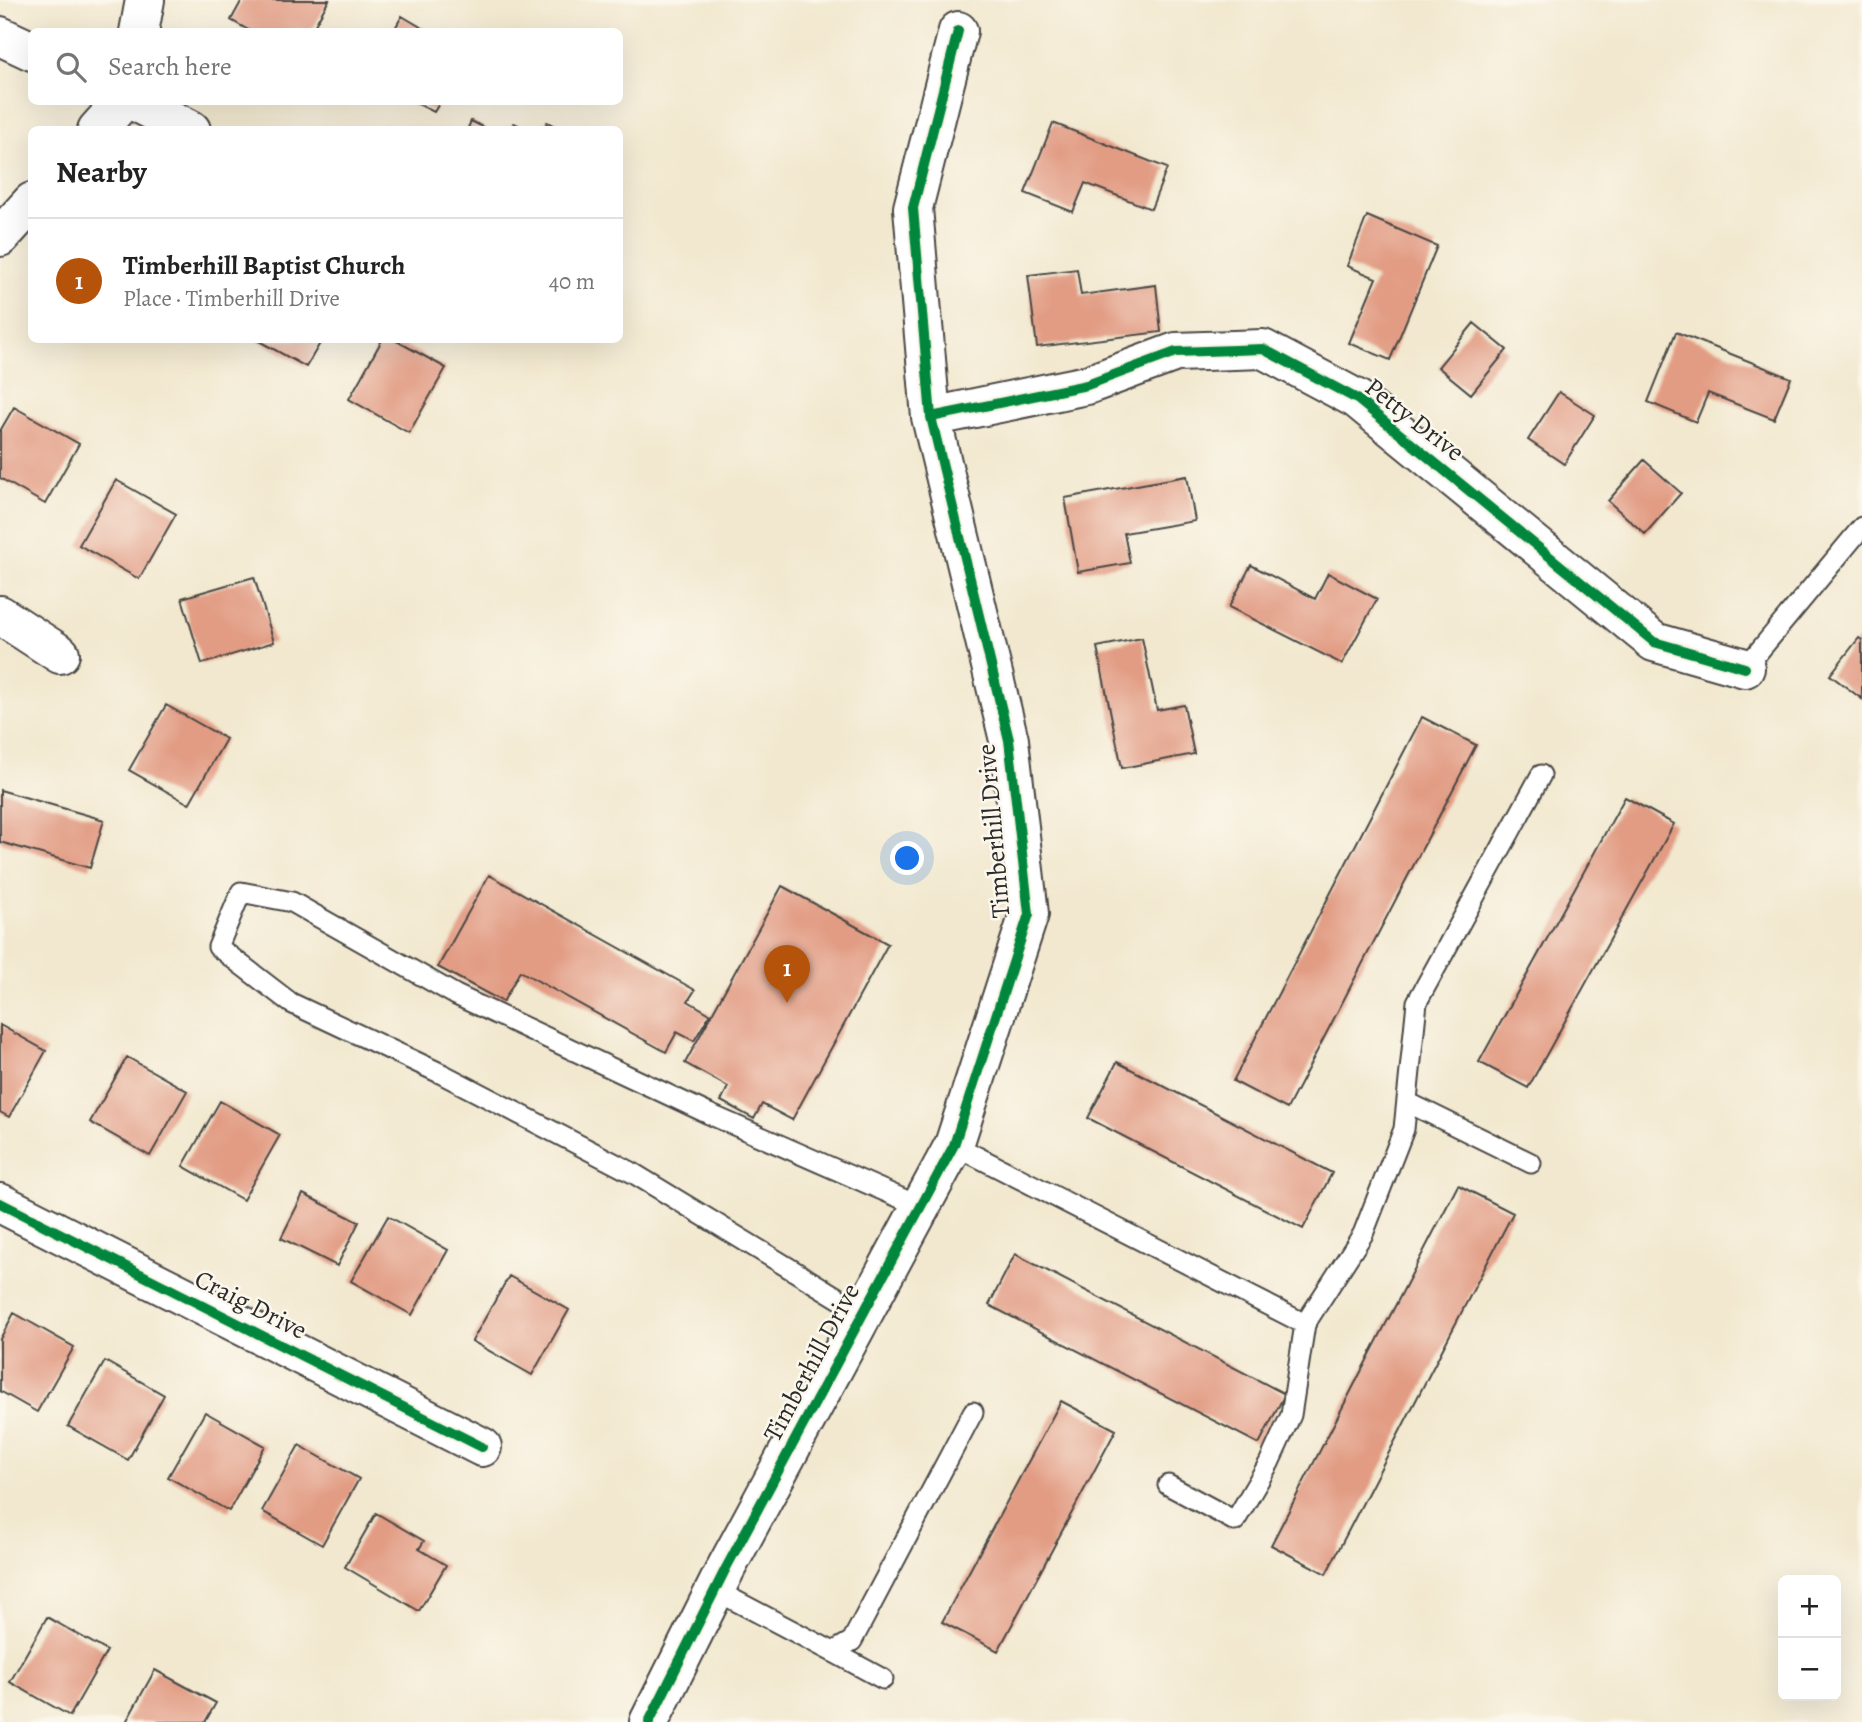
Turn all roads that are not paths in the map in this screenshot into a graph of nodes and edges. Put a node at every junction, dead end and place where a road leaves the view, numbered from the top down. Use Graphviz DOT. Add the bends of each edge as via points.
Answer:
graph roads {
  1 [pos="145,0"];
  2 [pos="140,28"];
  3 [pos="958,31"];
  4 [pos="0,36"];
  5 [pos="28,49"];
  6 [pos="119,105"];
  7 [pos="142,105"];
  8 [pos="101,126"];
  9 [pos="183,126"];
  10 [pos="28,206"];
  11 [pos="0,237"];
  12 [pos="931,417"];
  13 [pos="1862,527"];
  14 [pos="0,615"];
  15 [pos="60,654"];
  16 [pos="1745,668"];
  17 [pos="1542,775"];
  18 [pos="1409,1103"];
  19 [pos="954,1145"];
  20 [pos="1531,1163"];
  21 [pos="0,1203"];
  22 [pos="920,1207"];
  23 [pos="863,1313"];
  24 [pos="1305,1324"];
  25 [pos="973,1412"];
  26 [pos="482,1447"];
  27 [pos="1168,1485"];
  28 [pos="715,1590"];
  29 [pos="833,1652"];
  30 [pos="883,1679"];
  31 [pos="649,1722"];
  1 -- 2 [label="street"];
  3 -- 12 [label="street, Timberhill Drive" via="913,208"];
  4 -- 5 [label="street"];
  6 -- 8 [label="street"];
  7 -- 9 [label="street"];
  10 -- 11 [label="street"];
  12 -- 16 [label="street, Petty Drive" via="1087,385 1176,352 1263,349 1357,399 1654,642"];
  12 -- 19 [label="street, Timberhill Drive" via="1009,740 1029,914"];
  13 -- 16 [label="lane"];
  14 -- 15 [label="street"];
  17 -- 18 [label="lane" via="1417,1002"];
  18 -- 20 [label="lane"];
  18 -- 24 [label="lane" via="1404,1129 1363,1234"];
  19 -- 22 [label="street, Timberhill Drive"];
  19 -- 24 [label="lane"];
  21 -- 26 [label="street, Craig Drive"];
  22 -- 23 [label="street, Timberhill Drive"];
  22 -- 23 [label="lane" via="456,995 292,902 241,892 218,947 290,1003 442,1074 633,1173"];
  23 -- 28 [label="street, Timberhill Drive"];
  24 -- 27 [label="lane" via="1291,1415 1235,1521"];
  25 -- 29 [label="lane" via="852,1641"];
  28 -- 29 [label="lane"];
  28 -- 31 [label="street, Timberhill Drive"];
  29 -- 30 [label="lane"];
}
